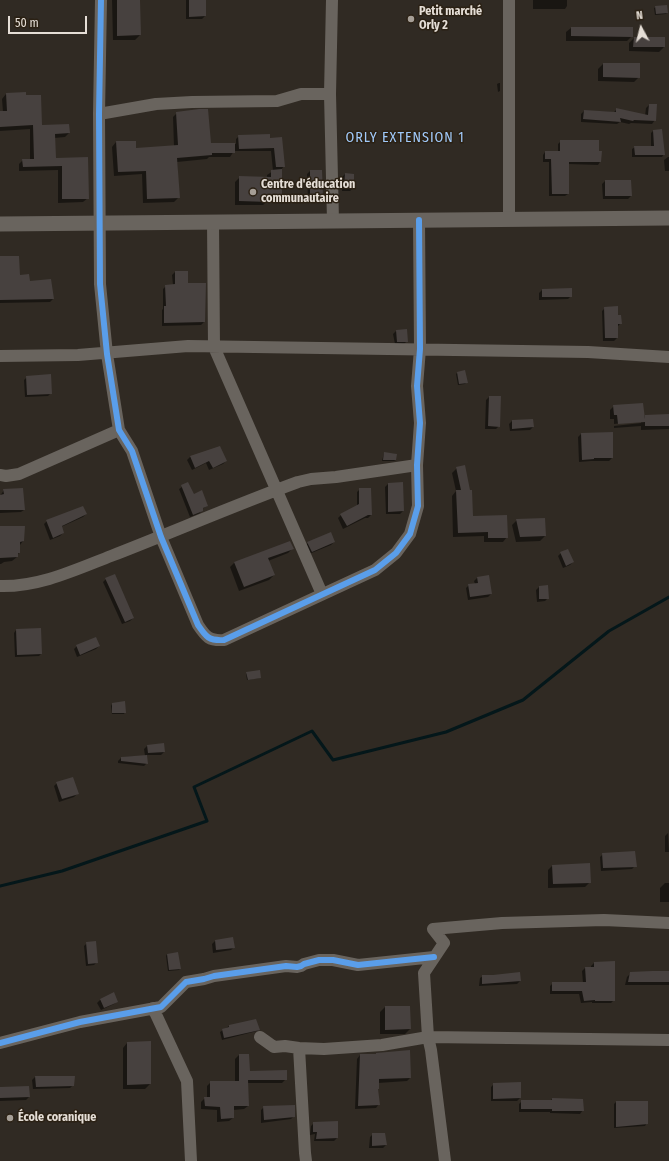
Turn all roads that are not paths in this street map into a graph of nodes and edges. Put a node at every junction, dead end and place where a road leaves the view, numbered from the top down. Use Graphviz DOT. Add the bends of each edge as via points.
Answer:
graph roads {
  1 [pos="101,0"];
  2 [pos="332,0"];
  3 [pos="509,0"];
  4 [pos="330,94"];
  5 [pos="99,114"];
  6 [pos="669,218"];
  7 [pos="419,220"];
  8 [pos="510,220"];
  9 [pos="213,221"];
  10 [pos="333,221"];
  11 [pos="100,223"];
  12 [pos="0,224"];
  13 [pos="214,347"];
  14 [pos="420,348"];
  15 [pos="107,354"];
  16 [pos="0,356"];
  17 [pos="669,358"];
  18 [pos="119,430"];
  19 [pos="417,465"];
  20 [pos="0,475"];
  21 [pos="276,490"];
  22 [pos="161,537"];
  23 [pos="0,586"];
  24 [pos="322,594"];
  25 [pos="669,923"];
  26 [pos="434,957"];
  27 [pos="153,1008"];
  28 [pos="260,1037"];
  29 [pos="428,1037"];
  30 [pos="669,1040"];
  31 [pos="0,1043"];
  32 [pos="299,1048"];
  33 [pos="191,1161"];
  34 [pos="306,1161"];
  35 [pos="445,1161"];
  1 -- 5 [label="street"];
  2 -- 4 [label="street"];
  3 -- 8 [label="street"];
  4 -- 5 [label="street" via="301,94 277,101 156,104"];
  4 -- 10 [label="street"];
  5 -- 11 [label="street"];
  6 -- 8 [label="street"];
  7 -- 8 [label="street"];
  7 -- 10 [label="street"];
  7 -- 14 [label="street"];
  9 -- 10 [label="street"];
  9 -- 11 [label="street"];
  9 -- 13 [label="street"];
  11 -- 12 [label="street"];
  11 -- 15 [label="street" via="100,284"];
  13 -- 14 [label="street"];
  13 -- 15 [label="street" via="188,346"];
  13 -- 21 [label="street"];
  14 -- 17 [label="street" via="588,352"];
  14 -- 19 [label="street" via="417,386 420,423"];
  15 -- 16 [label="street"];
  15 -- 18 [label="street"];
  18 -- 20 [label="street" via="18,474"];
  18 -- 22 [label="street" via="132,451"];
  19 -- 21 [label="street" via="336,478 311,479"];
  19 -- 24 [label="street" via="418,506 410,534 396,553 375,570"];
  21 -- 22 [label="street"];
  21 -- 24 [label="street"];
  22 -- 23 [label="street" via="50,579 15,586"];
  22 -- 24 [label="street" via="198,625 206,637 215,641 224,640"];
  25 -- 26 [label="street" via="604,920 502,923 434,929 444,943"];
  26 -- 27 [label="street" via="358,965 319,960 298,967 286,966 214,976 186,982 161,1007"];
  26 -- 29 [label="street" via="424,973"];
  27 -- 31 [label="street" via="80,1022"];
  27 -- 33 [label="street" via="187,1081"];
  28 -- 32 [label="street" via="274,1047"];
  29 -- 30 [label="street"];
  29 -- 32 [label="street" via="382,1045"];
  29 -- 35 [label="street"];
  32 -- 34 [label="street"];
}
